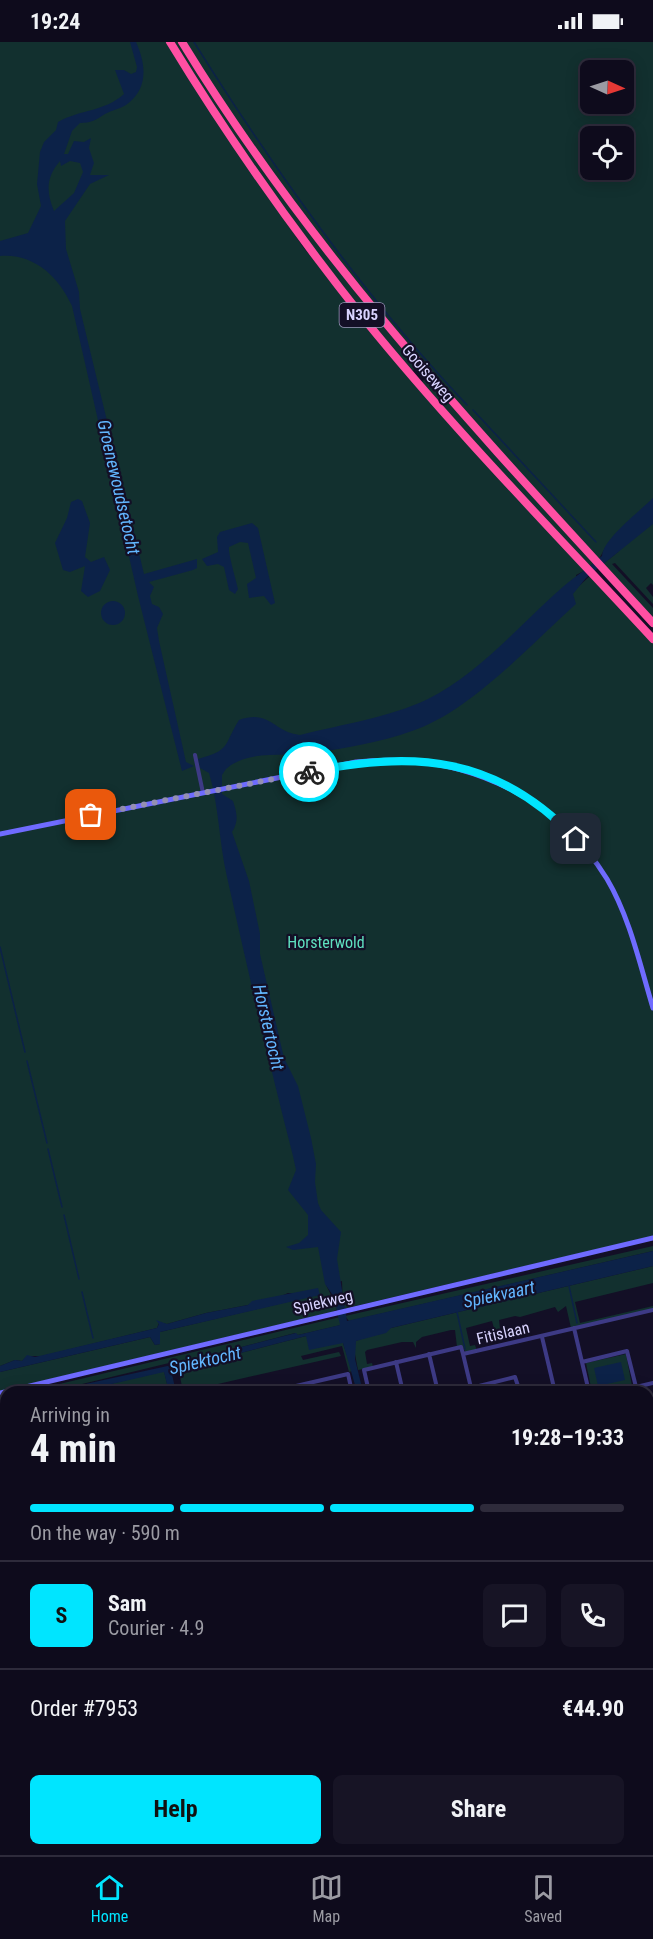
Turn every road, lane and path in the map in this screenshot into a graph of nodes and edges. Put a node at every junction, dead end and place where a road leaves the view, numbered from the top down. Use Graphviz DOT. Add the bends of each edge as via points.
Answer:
graph roads {
  1 [pos="170,42"];
  2 [pos="182,42"];
  3 [pos="653,623"];
  4 [pos="653,639"];
  5 [pos="195,755"];
  6 [pos="203,793"];
  7 [pos="0,834"];
  8 [pos="653,1008"];
  9 [pos="653,1238"];
  10 [pos="653,1310"];
  11 [pos="574,1328"];
  12 [pos="542,1337"];
  13 [pos="429,1354"];
  14 [pos="463,1354"];
  15 [pos="396,1362"];
  16 [pos="582,1362"];
  17 [pos="26,1386"];
  18 [pos="296,1386"];
  19 [pos="351,1386"];
  20 [pos="368,1386"];
  21 [pos="402,1386"];
  22 [pos="437,1386"];
  23 [pos="471,1386"];
  24 [pos="485,1386"];
  25 [pos="518,1386"];
  26 [pos="554,1386"];
  27 [pos="588,1386"];
  28 [pos="636,1386"];
  1 -- 4 [label="highway, Gooiseweg / N305" via="229,136 366,320 440,407"];
  2 -- 3 [label="highway, Gooiseweg / N305" via="265,168 367,304 445,396"];
  5 -- 6 [label="street"];
  6 -- 7 [label="street"];
  6 -- 8 [label="street" via="356,762 394,759 452,766 507,786 563,825 607,880 624,914"];
  9 -- 17 [label="street, Spiekweg"];
  10 -- 11 [label="street, Fitislaan"];
  11 -- 12 [label="street, Fitislaan"];
  11 -- 16 [label="street"];
  12 -- 14 [label="street, Fitislaan"];
  12 -- 26 [label="street"];
  13 -- 14 [label="street, Fitislaan" via="461,1347"];
  13 -- 15 [label="street, Fitislaan"];
  13 -- 22 [label="street"];
  14 -- 23 [label="street"];
  15 -- 20 [label="street, Fitislaan" via="364,1370"];
  15 -- 21 [label="street"];
  16 -- 27 [label="street"];
  16 -- 28 [label="street" via="627,1351"];
  18 -- 19 [label="street" via="348,1374"];
  24 -- 25 [label="street" via="515,1377"];
}
